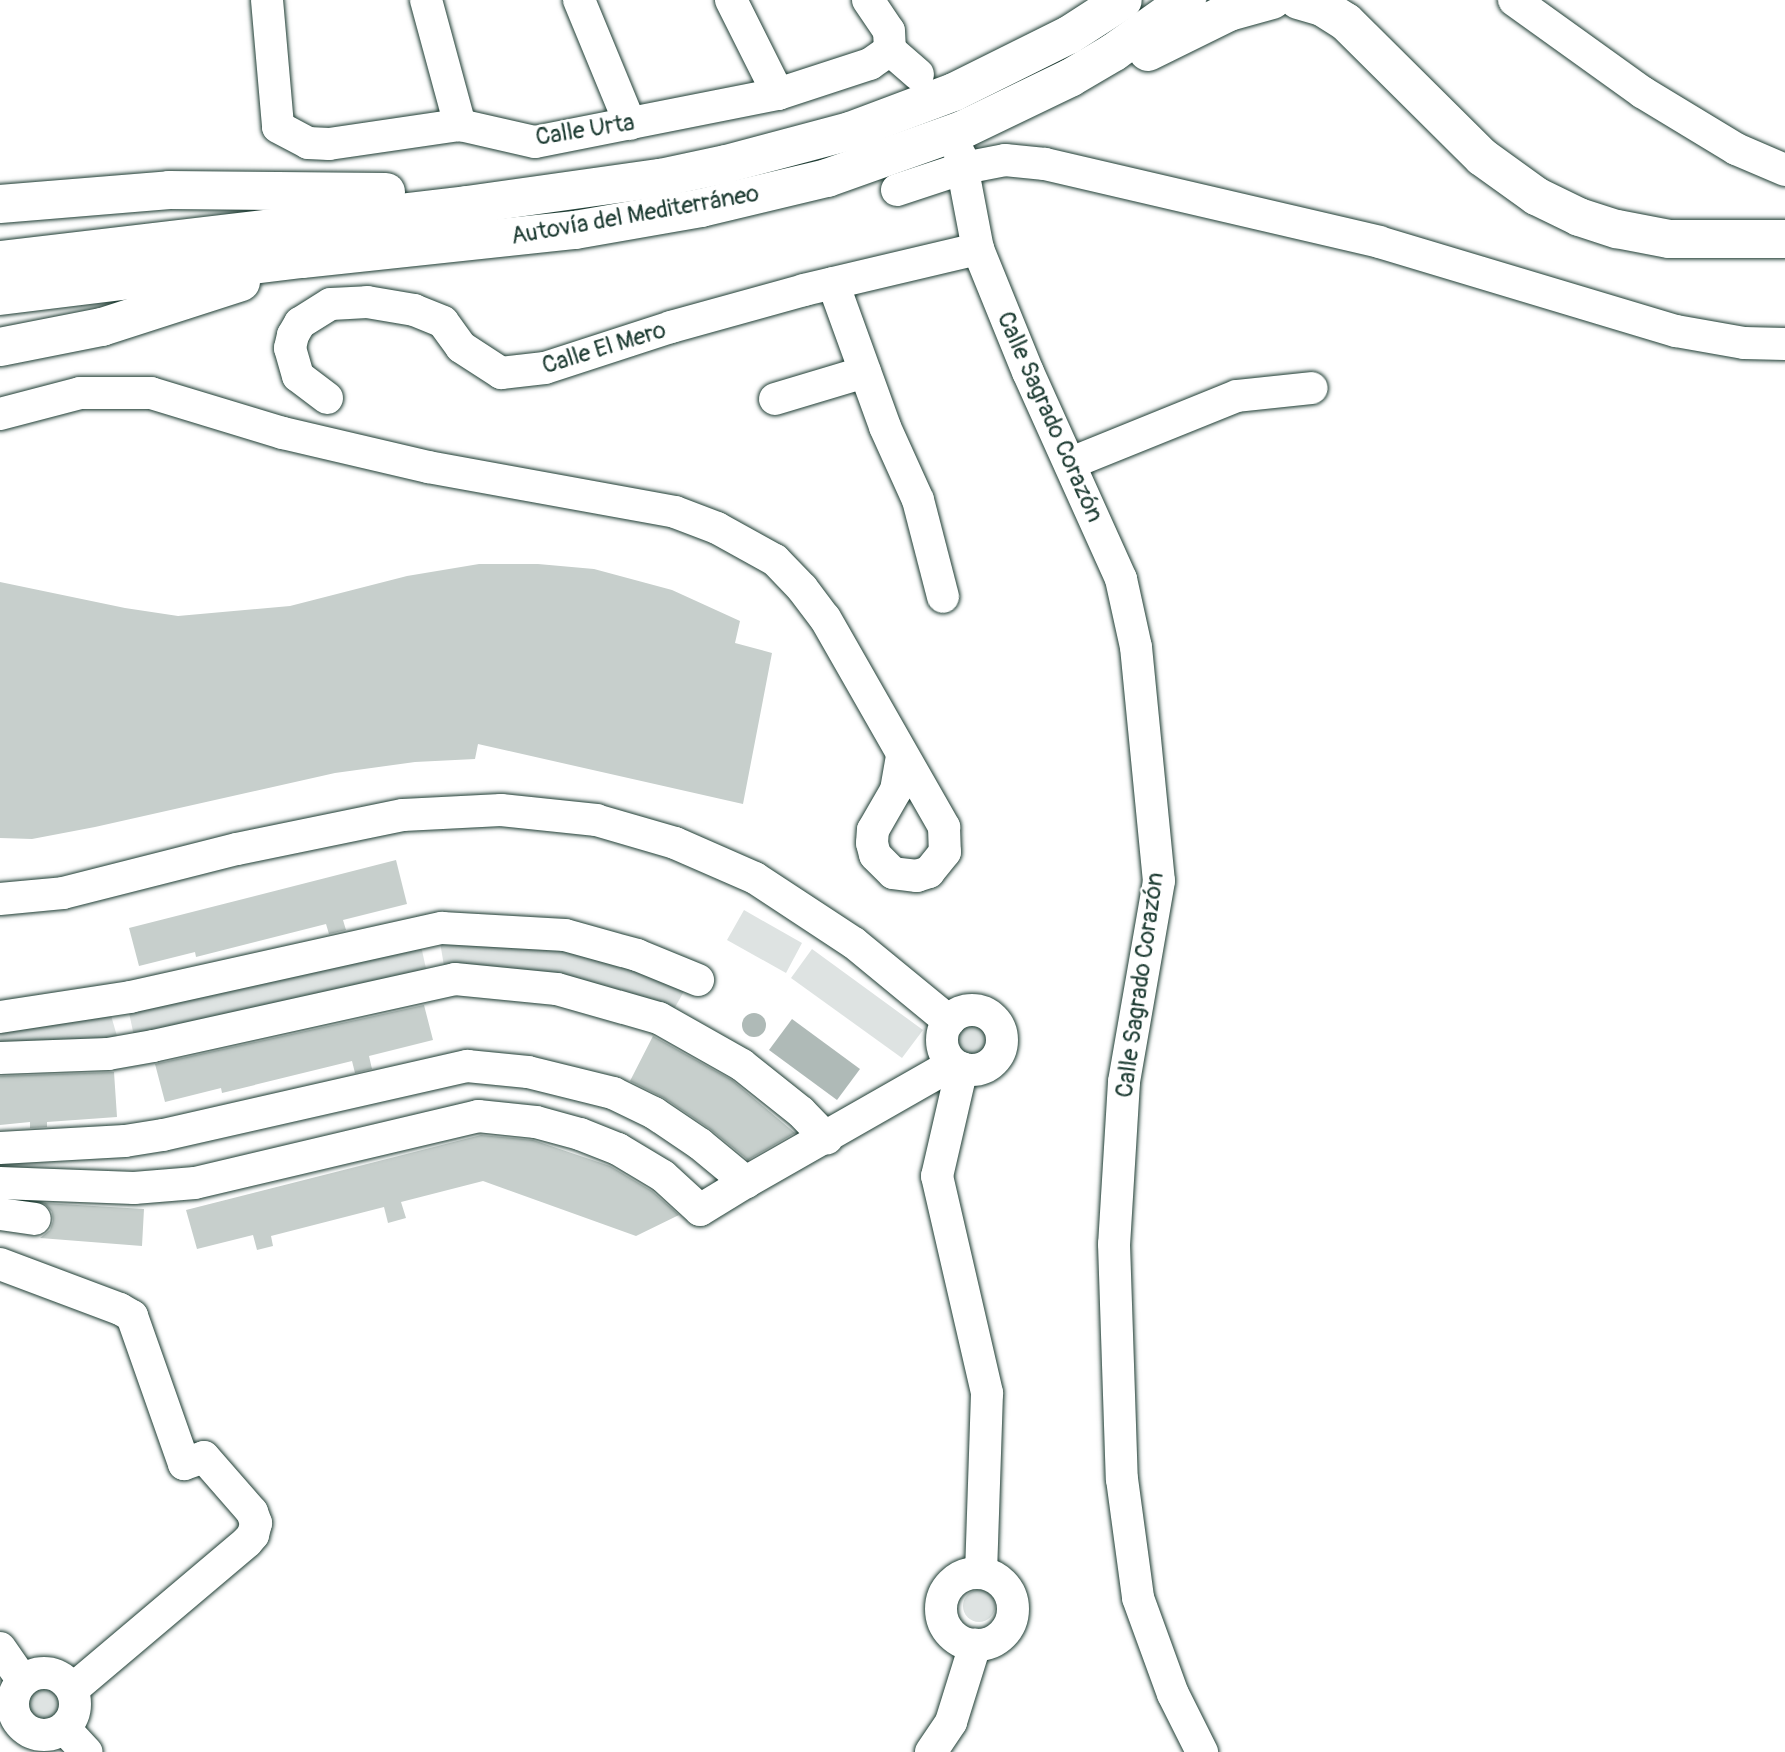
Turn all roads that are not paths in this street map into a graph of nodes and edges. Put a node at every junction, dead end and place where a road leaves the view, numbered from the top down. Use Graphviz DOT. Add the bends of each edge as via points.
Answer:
graph roads {
  1 [pos="267,0"];
  2 [pos="426,0"];
  3 [pos="579,0"];
  4 [pos="731,0"];
  5 [pos="868,0"];
  6 [pos="1086,0"];
  7 [pos="1123,0"];
  8 [pos="1186,0"];
  9 [pos="1272,0"];
  10 [pos="1298,0"];
  11 [pos="1345,0"];
  12 [pos="1514,0"];
  13 [pos="890,50"];
  14 [pos="918,74"];
  15 [pos="1070,78"];
  16 [pos="1414,89"];
  17 [pos="954,92"];
  18 [pos="778,94"];
  19 [pos="630,124"];
  20 [pos="460,125"];
  21 [pos="962,161"];
  22 [pos="1785,170"];
  23 [pos="897,190"];
  24 [pos="0,205"];
  25 [pos="467,205"];
  26 [pos="1785,239"];
  27 [pos="978,249"];
  28 [pos="302,259"];
  29 [pos="0,260"];
  30 [pos="833,283"];
  31 [pos="0,296"];
  32 [pos="1785,344"];
  33 [pos="0,347"];
  34 [pos="865,372"];
  35 [pos="1312,388"];
  36 [pos="327,398"];
  37 [pos="775,400"];
  38 [pos="0,414"];
  39 [pos="1071,463"];
  40 [pos="943,597"];
  41 [pos="902,757"];
  42 [pos="0,899"];
  43 [pos="698,980"];
  44 [pos="0,1017"];
  45 [pos="948,1020"];
  46 [pos="0,1058"];
  47 [pos="958,1066"];
  48 [pos="827,1139"];
  49 [pos="0,1148"];
  50 [pos="746,1182"];
  51 [pos="0,1183"];
  52 [pos="0,1214"];
  53 [pos="35,1219"];
  54 [pos="0,1264"];
  55 [pos="981,1573"];
  56 [pos="975,1645"];
  57 [pos="0,1648"];
  58 [pos="23,1681"];
  59 [pos="72,1690"];
  60 [pos="64,1728"];
  61 [pos="86,1752"];
  62 [pos="931,1752"];
  63 [pos="1202,1752"];
  1 -- 20 [label="street, Calle Urta" via="275,114 278,127 290,136 329,144"];
  2 -- 20 [label="street"];
  3 -- 19 [label="street"];
  4 -- 18 [label="street"];
  5 -- 13 [label="street" via="889,31"];
  6 -- 17 [label="highway"];
  7 -- 17 [label="highway, Autovía del Mediterráneo" via="1048,46"];
  8 -- 15 [label="highway, Autovía del Mediterráneo"];
  9 -- 15 [label="highway" via="1229,12 1118,66"];
  10 -- 16 [label="highway" via="1322,7 1346,22"];
  11 -- 16 [label="highway"];
  12 -- 22 [label="street" via="1642,92 1736,149"];
  13 -- 14 [label="street"];
  13 -- 18 [label="street, Calle Urta" via="870,64"];
  15 -- 28 [label="highway, Autovía del Mediterráneo" via="962,130 865,166 701,208 575,230"];
  16 -- 26 [label="highway" via="1505,175 1579,217 1669,239"];
  17 -- 25 [label="highway, Autovía del Mediterráneo" via="850,131 726,164 660,178"];
  18 -- 19 [label="street, Calle Urta"];
  19 -- 20 [label="street, Calle Urta" via="535,142"];
  21 -- 23 [label="street"];
  21 -- 27 [label="street, Calle Sagrado Corazón"];
  21 -- 32 [label="street" via="1045,164 1379,242 1676,331 1744,343"];
  24 -- 25 [label="highway" via="169,190 405,193"];
  25 -- 29 [label="highway, Autovía del Mediterráneo"];
  27 -- 30 [label="street, Calle El Mero"];
  27 -- 39 [label="street, Calle Sagrado Corazón"];
  28 -- 31 [label="highway, Autovía del Mediterráneo"];
  28 -- 33 [label="highway" via="102,327"];
  30 -- 34 [label="street"];
  30 -- 36 [label="street, Calle El Mero" via="671,327 545,368 501,373 461,347 443,322 414,310 367,302 331,304 300,323 290,348 298,376"];
  34 -- 37 [label="street"];
  34 -- 40 [label="street" via="918,500"];
  35 -- 39 [label="street" via="1237,396"];
  38 -- 41 [label="street" via="80,393 151,393 309,439 428,467 675,512 717,528 775,560 802,588 825,618"];
  39 -- 63 [label="street, Calle Sagrado Corazón" via="1121,579 1136,647 1159,881 1124,1082 1114,1244 1122,1479 1138,1598 1173,1694"];
  42 -- 45 [label="street" via="63,893 237,849 403,815 501,810 596,820 675,843 755,878 854,943"];
  43 -- 44 [label="street" via="637,955 565,935 442,928 130,997"];
  45 -- 47 [label="street" via="943,1048"];
  45 -- 47 [label="street" via="965,1011 985,1013 1002,1037 990,1063 972,1070"];
  46 -- 48 [label="street" via="108,1054 455,979 567,990 659,1018 742,1065"];
  47 -- 48 [label="street"];
  47 -- 55 [label="street" via="937,1176 987,1393"];
  48 -- 50 [label="street"];
  49 -- 50 [label="street" via="163,1135 467,1066 528,1072 613,1093 665,1121"];
  50 -- 51 [label="street" via="700,1210 663,1176 618,1149 536,1122 478,1116 155,1188"];
  52 -- 53 [label="street"];
  54 -- 59 [label="street" via="132,1316 184,1464 204,1457 255,1517 253,1535"];
  55 -- 56 [label="street" via="1003,1584 1010,1594 1012,1618 998,1638"];
  55 -- 56 [label="street" via="950,1585 941,1606 954,1637"];
  56 -- 62 [label="street" via="951,1721"];
  57 -- 58 [label="street"];
  58 -- 59 [label="street" via="50,1674"];
  58 -- 60 [label="street" via="14,1699 18,1720 34,1733"];
  59 -- 60 [label="street" via="73,1715"];
  60 -- 61 [label="street"];
}
